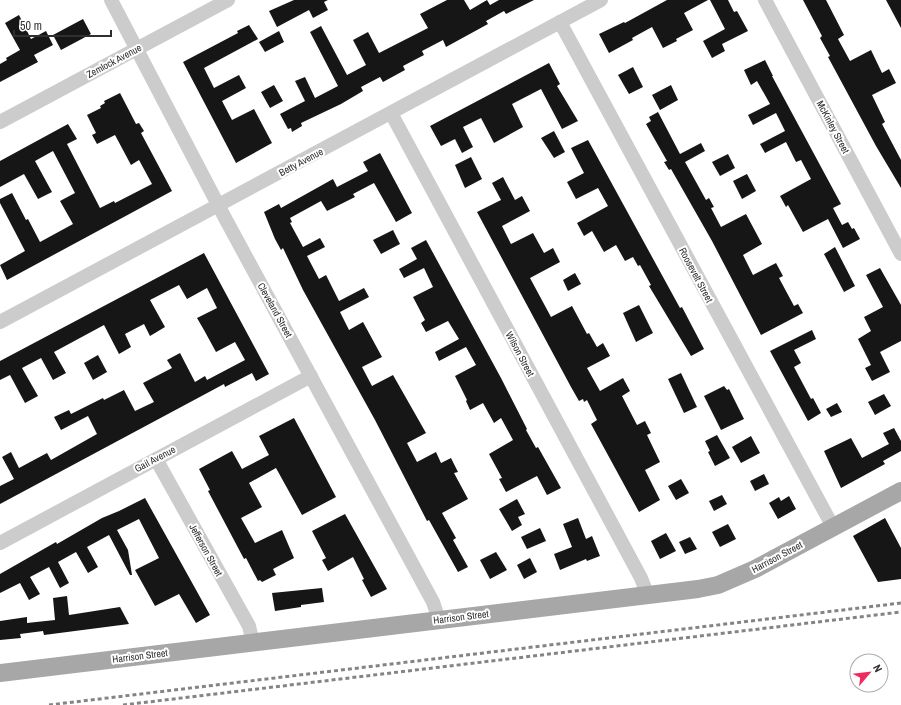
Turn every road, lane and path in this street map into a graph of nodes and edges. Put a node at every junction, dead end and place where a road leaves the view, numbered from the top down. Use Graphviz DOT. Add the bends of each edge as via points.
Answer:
graph roads {
  1 [pos="111,0"];
  2 [pos="228,0"];
  3 [pos="600,0"];
  4 [pos="764,0"];
  5 [pos="560,22"];
  6 [pos="137,49"];
  7 [pos="391,113"];
  8 [pos="0,122"];
  9 [pos="219,206"];
  10 [pos="901,254"];
  11 [pos="0,322"];
  12 [pos="311,376"];
  13 [pos="156,459"];
  14 [pos="901,491"];
  15 [pos="833,528"];
  16 [pos="0,543"];
  17 [pos="648,596"];
  18 [pos="439,620"];
  19 [pos="253,643"];
  20 [pos="0,673"];
  1 -- 6 [label="street, Cleveland Street"];
  2 -- 6 [label="street, Zemlock Avenue"];
  3 -- 5 [label="street, Betty Avenue"];
  4 -- 10 [label="street, McKinley Street"];
  5 -- 7 [label="street, Betty Avenue"];
  5 -- 15 [label="street, Roosevelt Street"];
  6 -- 8 [label="street, Zemlock Avenue"];
  6 -- 9 [label="street, Cleveland Street"];
  7 -- 9 [label="street, Betty Avenue"];
  7 -- 17 [label="street, Wilson Street" via="641,578"];
  9 -- 11 [label="street, Betty Avenue"];
  9 -- 12 [label="street, Cleveland Street"];
  12 -- 13 [label="street, Gail Avenue"];
  12 -- 18 [label="street, Cleveland Street" via="433,602"];
  13 -- 16 [label="street, Gail Avenue"];
  13 -- 19 [label="street, Jefferson Street" via="249,626"];
  14 -- 15 [label="main road, Harrison Street"];
  15 -- 17 [label="main road, Harrison Street" via="737,578 698,589"];
  17 -- 18 [label="main road, Harrison Street"];
  18 -- 19 [label="main road, Harrison Street"];
  19 -- 20 [label="main road, Harrison Street"];
}
